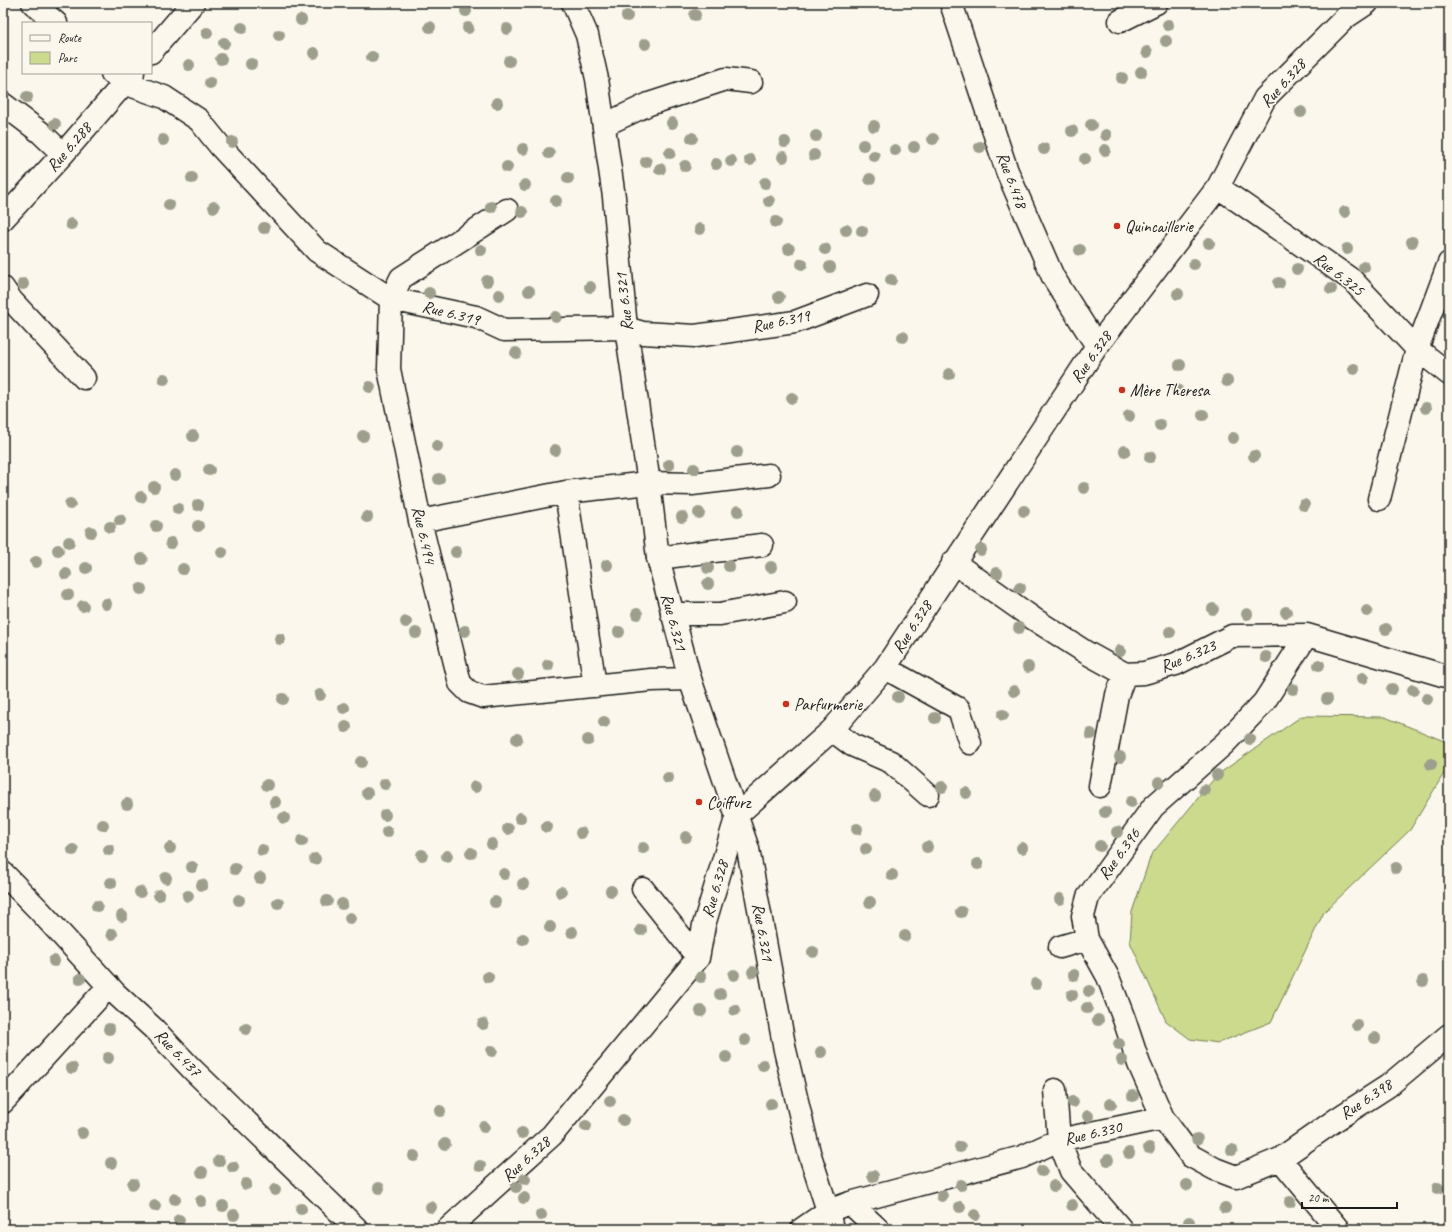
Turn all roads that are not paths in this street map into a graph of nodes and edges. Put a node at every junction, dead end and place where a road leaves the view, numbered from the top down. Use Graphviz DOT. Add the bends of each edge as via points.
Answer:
graph roads {
  1 [pos="33,3"];
  2 [pos="193,3"];
  3 [pos="573,3"];
  4 [pos="950,3"];
  5 [pos="1156,3"];
  6 [pos="1368,3"];
  7 [pos="1120,21"];
  8 [pos="55,22"];
  9 [pos="152,51"];
  10 [pos="123,76"];
  11 [pos="751,82"];
  12 [pos="3,104"];
  13 [pos="604,124"];
  14 [pos="63,154"];
  15 [pos="1218,187"];
  16 [pos="507,210"];
  17 [pos="3,219"];
  18 [pos="1448,263"];
  19 [pos="3,288"];
  20 [pos="867,295"];
  21 [pos="391,299"];
  22 [pos="626,328"];
  23 [pos="1097,346"];
  24 [pos="1417,349"];
  25 [pos="1449,374"];
  26 [pos="84,378"];
  27 [pos="769,475"];
  28 [pos="649,483"];
  29 [pos="566,492"];
  30 [pos="1378,499"];
  31 [pos="420,520"];
  32 [pos="762,545"];
  33 [pos="658,558"];
  34 [pos="954,562"];
  35 [pos="785,602"];
  36 [pos="672,614"];
  37 [pos="1307,635"];
  38 [pos="885,668"];
  39 [pos="1125,674"];
  40 [pos="1449,677"];
  41 [pos="690,679"];
  42 [pos="595,686"];
  43 [pos="832,730"];
  44 [pos="970,744"];
  45 [pos="1100,786"];
  46 [pos="928,795"];
  47 [pos="737,815"];
  48 [pos="3,873"];
  49 [pos="643,889"];
  50 [pos="1087,939"];
  51 [pos="1060,947"];
  52 [pos="698,958"];
  53 [pos="109,986"];
  54 [pos="1449,1035"];
  55 [pos="1055,1090"];
  56 [pos="3,1102"];
  57 [pos="1163,1118"];
  58 [pos="1059,1140"];
  59 [pos="1280,1159"];
  60 [pos="850,1203"];
  61 [pos="830,1220"];
  62 [pos="357,1229"];
  63 [pos="448,1229"];
  64 [pos="802,1229"];
  65 [pos="878,1229"];
  66 [pos="1121,1229"];
  67 [pos="1338,1229"];
  1 -- 8 [label="street"];
  2 -- 9 [label="street"];
  3 -- 13 [label="street, Rue 6.321" via="587,35"];
  4 -- 23 [label="street, Rue 6.478" via="1016,193 1053,277"];
  5 -- 7 [label="street"];
  6 -- 15 [label="street, Rue 6.328" via="1346,17 1265,98"];
  10 -- 14 [label="street, Rue 6.288"];
  10 -- 21 [label="street, Rue 6.319" via="164,97 199,120 317,252"];
  11 -- 13 [label="street" via="726,79 649,104"];
  12 -- 14 [label="street" via="40,132"];
  13 -- 22 [label="street, Rue 6.321" via="614,197"];
  14 -- 17 [label="street, Rue 6.288"];
  15 -- 23 [label="street, Rue 6.328"];
  15 -- 24 [label="street, Rue 6.325" via="1352,280"];
  16 -- 21 [label="street, Rue 6.494" via="401,278"];
  18 -- 24 [label="street"];
  19 -- 26 [label="street" via="12,301"];
  20 -- 22 [label="street, Rue 6.319" via="795,322 695,336 643,333"];
  21 -- 22 [label="street, Rue 6.319" via="476,317 504,330"];
  21 -- 31 [label="street, Rue 6.494" via="389,369"];
  22 -- 28 [label="street, Rue 6.321"];
  23 -- 34 [label="street, Rue 6.328"];
  24 -- 25 [label="street, Rue 6.325"];
  24 -- 30 [label="street"];
  27 -- 28 [label="street" via="692,484"];
  28 -- 29 [label="street"];
  28 -- 33 [label="street, Rue 6.321"];
  29 -- 31 [label="street"];
  29 -- 42 [label="street"];
  31 -- 42 [label="street, Rue 6.494" via="460,683 469,692 483,697"];
  32 -- 33 [label="street"];
  33 -- 36 [label="street, Rue 6.321"];
  34 -- 38 [label="street, Rue 6.328"];
  34 -- 39 [label="street" via="1034,620"];
  35 -- 36 [label="street" via="720,614"];
  36 -- 41 [label="street, Rue 6.321"];
  37 -- 39 [label="street, Rue 6.323" via="1232,636 1176,664 1144,673"];
  37 -- 40 [label="street, Rue 6.323"];
  37 -- 50 [label="street, Rue 6.396" via="1264,702 1225,743 1153,807 1108,868 1088,897 1083,916"];
  38 -- 43 [label="street, Rue 6.328"];
  38 -- 44 [label="street" via="959,710"];
  39 -- 45 [label="street" via="1117,696"];
  41 -- 42 [label="street, Rue 6.494"];
  41 -- 47 [label="street, Rue 6.321"];
  43 -- 46 [label="street" via="852,744 891,762"];
  43 -- 47 [label="street, Rue 6.328"];
  47 -- 52 [label="street, Rue 6.328" via="704,925"];
  47 -- 61 [label="street, Rue 6.321" via="748,848 785,1050 809,1152"];
  48 -- 53 [label="street, Rue 6.437"];
  49 -- 52 [label="street"];
  50 -- 51 [label="street"];
  50 -- 57 [label="street, Rue 6.396" via="1108,977 1139,1064"];
  52 -- 63 [label="street, Rue 6.328" via="552,1135"];
  53 -- 56 [label="street"];
  53 -- 62 [label="street, Rue 6.437"];
  54 -- 59 [label="street, Rue 6.398" via="1388,1086"];
  55 -- 58 [label="street"];
  57 -- 58 [label="street, Rue 6.330"];
  57 -- 59 [label="street" via="1192,1156 1236,1177"];
  58 -- 60 [label="street, Rue 6.330" via="1022,1156"];
  58 -- 66 [label="street" via="1071,1171"];
  59 -- 67 [label="street"];
  60 -- 61 [label="street, Rue 6.330"];
  60 -- 65 [label="street"];
  61 -- 64 [label="street, Rue 6.330"];
}
